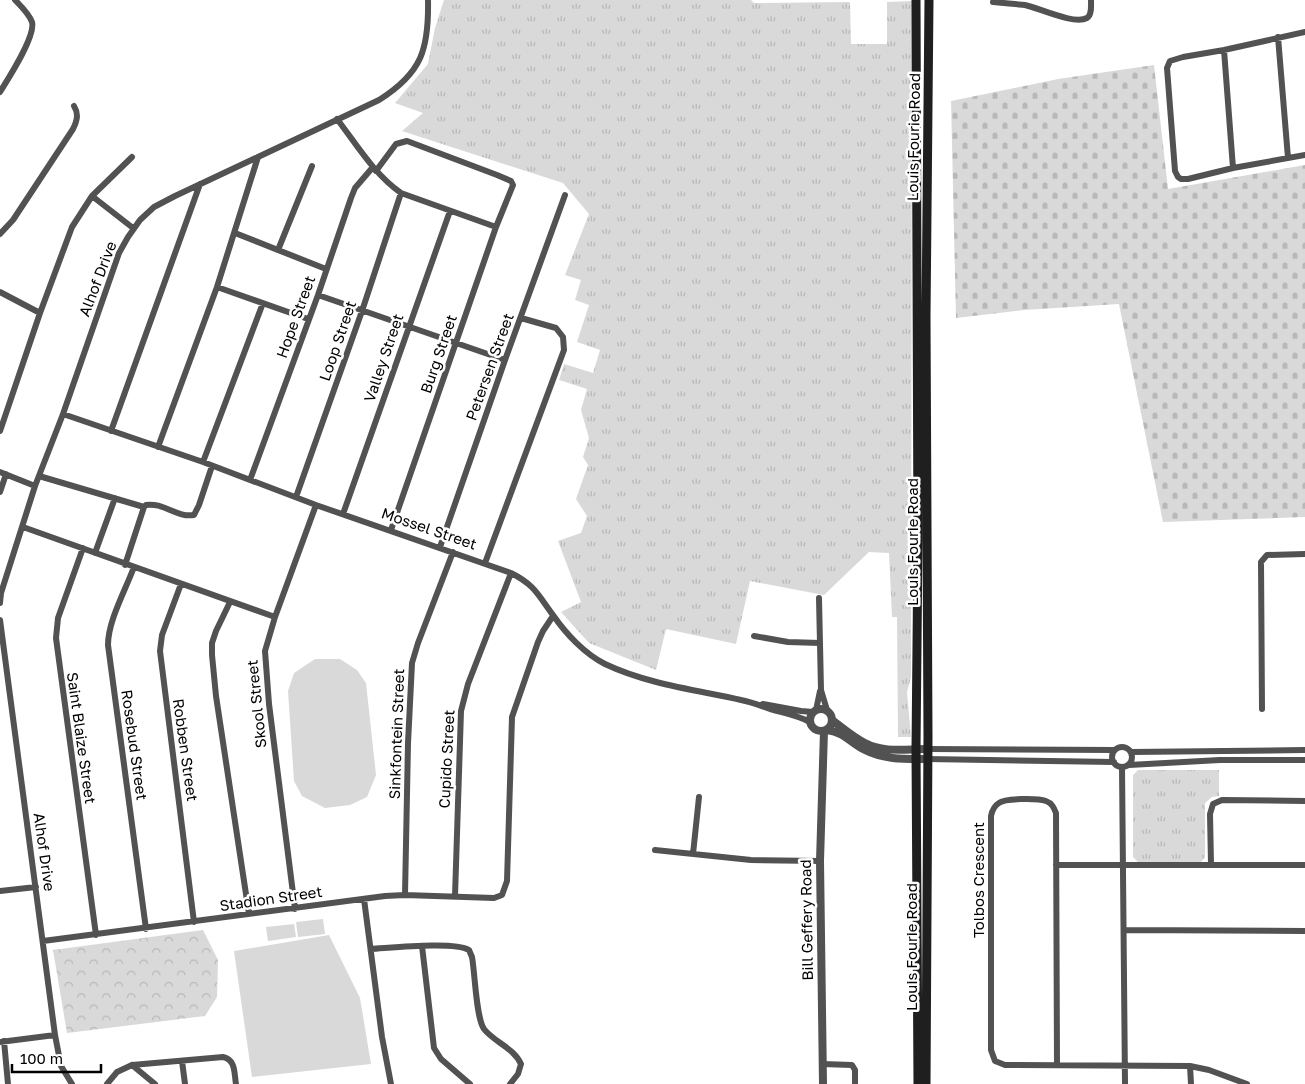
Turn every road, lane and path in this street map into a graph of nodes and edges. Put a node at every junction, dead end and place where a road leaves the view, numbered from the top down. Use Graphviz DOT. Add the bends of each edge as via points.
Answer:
graph roads {
  1 [pos="15,0"];
  2 [pos="428,0"];
  3 [pos="916,0"];
  4 [pos="929,0"];
  5 [pos="1091,0"];
  6 [pos="993,2"];
  7 [pos="1305,32"];
  8 [pos="1278,36"];
  9 [pos="1224,50"];
  10 [pos="0,92"];
  11 [pos="74,106"];
  12 [pos="337,119"];
  13 [pos="1305,155"];
  14 [pos="132,157"];
  15 [pos="258,157"];
  16 [pos="1288,158"];
  17 [pos="312,166"];
  18 [pos="1233,168"];
  19 [pos="374,169"];
  20 [pos="200,184"];
  21 [pos="512,187"];
  22 [pos="401,193"];
  23 [pos="565,195"];
  24 [pos="92,196"];
  25 [pos="450,211"];
  26 [pos="496,227"];
  27 [pos="133,228"];
  28 [pos="235,233"];
  29 [pos="0,234"];
  30 [pos="278,250"];
  31 [pos="326,269"];
  32 [pos="217,287"];
  33 [pos="0,292"];
  34 [pos="318,295"];
  35 [pos="263,303"];
  36 [pos="362,311"];
  37 [pos="40,313"];
  38 [pos="521,318"];
  39 [pos="308,319"];
  40 [pos="409,326"];
  41 [pos="456,343"];
  42 [pos="505,360"];
  43 [pos="63,414"];
  44 [pos="0,431"];
  45 [pos="111,431"];
  46 [pos="158,447"];
  47 [pos="203,462"];
  48 [pos="212,466"];
  49 [pos="3,473"];
  50 [pos="39,476"];
  51 [pos="250,480"];
  52 [pos="35,486"];
  53 [pos="0,492"];
  54 [pos="296,497"];
  55 [pos="115,498"];
  56 [pos="316,505"];
  57 [pos="144,507"];
  58 [pos="342,514"];
  59 [pos="23,527"];
  60 [pos="391,530"];
  61 [pos="440,547"];
  62 [pos="83,548"];
  63 [pos="453,552"];
  64 [pos="95,553"];
  65 [pos="1305,554"];
  66 [pos="485,563"];
  67 [pos="125,565"];
  68 [pos="134,568"];
  69 [pos="511,573"];
  70 [pos="181,584"];
  71 [pos="819,598"];
  72 [pos="230,602"];
  73 [pos="0,603"];
  74 [pos="553,616"];
  75 [pos="274,617"];
  76 [pos="0,620"];
  77 [pos="754,636"];
  78 [pos="820,642"];
  79 [pos="821,690"];
  80 [pos="759,704"];
  81 [pos="1262,709"];
  82 [pos="827,710"];
  83 [pos="815,711"];
  84 [pos="832,720"];
  85 [pos="810,722"];
  86 [pos="823,731"];
  87 [pos="927,749"];
  88 [pos="1115,750"];
  89 [pos="1305,750"];
  90 [pos="1131,752"];
  91 [pos="916,754"];
  92 [pos="927,759"];
  93 [pos="1305,760"];
  94 [pos="1114,762"];
  95 [pos="1126,766"];
  96 [pos="699,797"];
  97 [pos="1305,800"];
  98 [pos="655,850"];
  99 [pos="692,854"];
  100 [pos="820,861"];
  101 [pos="1124,864"];
  102 [pos="1211,864"];
  103 [pos="1056,865"];
  104 [pos="1305,865"];
  105 [pos="36,887"];
  106 [pos="0,891"];
  107 [pos="405,895"];
  108 [pos="455,896"];
  109 [pos="364,899"];
  110 [pos="295,909"];
  111 [pos="249,914"];
  112 [pos="194,922"];
  113 [pos="146,929"];
  114 [pos="1124,930"];
  115 [pos="1305,931"];
  116 [pos="96,935"];
  117 [pos="43,942"];
  118 [pos="422,946"];
  119 [pos="370,949"];
  120 [pos="55,1034"];
  121 [pos="2,1042"];
  122 [pos="182,1061"];
  123 [pos="822,1064"];
  124 [pos="1057,1065"];
  125 [pos="132,1066"];
  126 [pos="1190,1066"];
  127 [pos="1125,1067"];
  128 [pos="8,1084"];
  129 [pos="72,1084"];
  130 [pos="107,1084"];
  131 [pos="155,1084"];
  132 [pos="185,1084"];
  133 [pos="236,1084"];
  134 [pos="390,1084"];
  135 [pos="470,1084"];
  136 [pos="510,1084"];
  137 [pos="823,1084"];
  138 [pos="855,1084"];
  139 [pos="918,1084"];
  140 [pos="926,1084"];
  141 [pos="1125,1084"];
  142 [pos="1191,1084"];
  143 [pos="1247,1084"];
  1 -- 10 [label="street" via="32,22 32,31 12,75"];
  2 -- 12 [label="street, Alhof Drive" via="425,48 411,74 379,100"];
  3 -- 91 [label="main road, Louis Fourie Road"];
  4 -- 87 [label="main road, Louis Fourie Road"];
  5 -- 6 [label="street" via="1090,15 1080,19 1027,6"];
  7 -- 8 [label="street"];
  8 -- 9 [label="street"];
  8 -- 16 [label="street"];
  9 -- 18 [label="street"];
  9 -- 18 [label="street" via="1174,60 1168,63 1167,68 1176,176 1181,179"];
  11 -- 29 [label="street" via="78,115 73,129 13,220"];
  12 -- 15 [label="street, Alhof Drive"];
  12 -- 19 [label="street"];
  13 -- 16 [label="street"];
  14 -- 24 [label="street"];
  15 -- 20 [label="street, Alhof Drive"];
  15 -- 28 [label="street"];
  16 -- 18 [label="street"];
  17 -- 30 [label="street"];
  19 -- 21 [label="street, Hope Street" via="396,144 407,141 511,181"];
  19 -- 22 [label="street"];
  19 -- 31 [label="street, Hope Street" via="355,188 350,198"];
  20 -- 27 [label="street, Alhof Drive" via="154,208"];
  20 -- 45 [label="street"];
  21 -- 26 [label="street, Burg Street"];
  22 -- 25 [label="street"];
  22 -- 36 [label="street, Loop Street"];
  23 -- 38 [label="street, Petersen Street"];
  24 -- 27 [label="street"];
  24 -- 37 [label="street" via="72,227"];
  25 -- 26 [label="street"];
  25 -- 40 [label="street, Valley Street"];
  26 -- 41 [label="street, Burg Street"];
  27 -- 43 [label="street, Alhof Drive" via="119,253"];
  28 -- 30 [label="street"];
  28 -- 32 [label="street"];
  30 -- 31 [label="street"];
  31 -- 34 [label="street, Hope Street"];
  32 -- 35 [label="street"];
  32 -- 46 [label="street"];
  33 -- 37 [label="street"];
  34 -- 36 [label="street"];
  34 -- 39 [label="street, Hope Street"];
  35 -- 39 [label="street"];
  35 -- 47 [label="street"];
  36 -- 40 [label="street"];
  36 -- 54 [label="street, Loop Street"];
  37 -- 44 [label="street"];
  38 -- 42 [label="street, Petersen Street"];
  38 -- 66 [label="street" via="556,328 563,337 564,350"];
  39 -- 51 [label="street, Hope Street"];
  40 -- 41 [label="street"];
  40 -- 58 [label="street, Valley Street"];
  41 -- 42 [label="street"];
  41 -- 60 [label="street, Burg Street"];
  42 -- 61 [label="street, Petersen Street"];
  43 -- 45 [label="street, Mossel Street"];
  43 -- 50 [label="street, Alhof Drive"];
  45 -- 46 [label="street, Mossel Street"];
  46 -- 47 [label="street, Mossel Street"];
  47 -- 48 [label="street, Mossel Street"];
  48 -- 51 [label="street, Mossel Street"];
  48 -- 57 [label="street" via="194,515 186,516 155,504"];
  49 -- 52 [label="street"];
  49 -- 53 [label="street"];
  50 -- 52 [label="street, Alhof Drive"];
  50 -- 55 [label="street"];
  51 -- 54 [label="street, Mossel Street"];
  52 -- 59 [label="street, Alhof Drive"];
  54 -- 56 [label="street, Mossel Street"];
  55 -- 57 [label="street"];
  55 -- 64 [label="street"];
  56 -- 58 [label="street, Mossel Street"];
  56 -- 75 [label="street, Skool Street"];
  57 -- 67 [label="street"];
  58 -- 60 [label="street, Mossel Street"];
  59 -- 62 [label="street"];
  59 -- 73 [label="street, Alhof Drive"];
  60 -- 61 [label="street, Mossel Street"];
  61 -- 63 [label="street, Mossel Street"];
  62 -- 64 [label="street"];
  62 -- 116 [label="street, Saint Blaize Street" via="58,618 56,638"];
  63 -- 66 [label="street, Mossel Street"];
  63 -- 107 [label="street, Sinkfontein Street" via="412,663"];
  64 -- 67 [label="street"];
  65 -- 81 [label="street" via="1271,554 1264,558 1261,567"];
  66 -- 69 [label="street, Mossel Street"];
  67 -- 68 [label="street"];
  68 -- 70 [label="street"];
  68 -- 113 [label="street, Rosebud Street" via="112,623 108,645"];
  69 -- 74 [label="street, Mossel Street" via="529,583"];
  69 -- 108 [label="street, Cupido Street" via="468,684 461,711"];
  70 -- 72 [label="street"];
  70 -- 112 [label="street, Robben Street" via="162,635 160,651"];
  71 -- 78 [label="street"];
  72 -- 75 [label="street"];
  72 -- 111 [label="street" via="216,631 212,655"];
  74 -- 80 [label="street, Mossel Street" via="574,640 606,665 642,678"];
  74 -- 108 [label="street, Stadion Street" via="538,642 512,717 506,881 502,895 494,898"];
  75 -- 110 [label="street, Skool Street" via="265,647 265,668"];
  76 -- 105 [label="street, Alhof Drive"];
  77 -- 78 [label="street" via="788,642"];
  78 -- 79 [label="street"];
  79 -- 82 [label="street"];
  79 -- 83 [label="street"];
  80 -- 83 [label="street"];
  80 -- 85 [label="street"];
  82 -- 83 [label="street"];
  82 -- 84 [label="street"];
  83 -- 85 [label="street"];
  84 -- 86 [label="street"];
  84 -- 91 [label="street" via="867,744"];
  85 -- 86 [label="street" via="812,728"];
  86 -- 91 [label="street" via="840,733 864,750 886,757"];
  86 -- 100 [label="street, Bill Geffery Road"];
  87 -- 88 [label="street"];
  87 -- 91 [label="street"];
  87 -- 92 [label="main road, Louis Fourie Road"];
  88 -- 90 [label="street" via="1122,746"];
  88 -- 94 [label="street" via="1112,755"];
  89 -- 90 [label="street"];
  90 -- 95 [label="street" via="1133,759"];
  91 -- 92 [label="street"];
  91 -- 139 [label="main road, Louis Fourie Road"];
  92 -- 94 [label="street"];
  92 -- 140 [label="main road, Louis Fourie Road"];
  93 -- 95 [label="street" via="1220,760"];
  94 -- 95 [label="street"];
  95 -- 101 [label="street"];
  96 -- 99 [label="street"];
  97 -- 102 [label="street" via="1218,801 1213,804 1210,814"];
  98 -- 99 [label="street"];
  99 -- 100 [label="street" via="751,860"];
  100 -- 123 [label="street, Bill Geffery Road"];
  101 -- 102 [label="street"];
  101 -- 103 [label="street"];
  101 -- 114 [label="street"];
  102 -- 104 [label="street"];
  103 -- 124 [label="street, Tolbos Crescent"];
  103 -- 124 [label="street, Tolbos Crescent" via="1056,813 1052,804 1035,800 1004,801 996,805 991,816 993,1059 1005,1065"];
  105 -- 106 [label="street"];
  105 -- 117 [label="street, Alhof Drive"];
  107 -- 108 [label="street, Stadion Street"];
  107 -- 109 [label="street, Stadion Street"];
  109 -- 110 [label="street, Stadion Street"];
  109 -- 119 [label="street"];
  110 -- 111 [label="street, Stadion Street"];
  111 -- 112 [label="street, Stadion Street"];
  112 -- 113 [label="street, Stadion Street"];
  113 -- 116 [label="street, Stadion Street"];
  114 -- 115 [label="street"];
  114 -- 127 [label="street"];
  116 -- 117 [label="street, Stadion Street"];
  117 -- 120 [label="street, Alhof Drive"];
  118 -- 119 [label="street"];
  118 -- 135 [label="street" via="434,1048"];
  118 -- 136 [label="street" via="469,950 483,1028 521,1064"];
  119 -- 134 [label="street"];
  120 -- 121 [label="street"];
  120 -- 129 [label="street, Alhof Drive" via="61,1066"];
  121 -- 128 [label="street"];
  122 -- 125 [label="street"];
  122 -- 132 [label="street"];
  122 -- 133 [label="street" via="228,1059 233,1064"];
  123 -- 137 [label="street, Bill Geffery Road"];
  123 -- 138 [label="street" via="852,1065"];
  124 -- 127 [label="street, Tolbos Crescent"];
  125 -- 130 [label="street" via="117,1072"];
  125 -- 131 [label="street"];
  126 -- 127 [label="street, Tolbos Crescent"];
  126 -- 142 [label="street"];
  126 -- 143 [label="street, Tolbos Crescent"];
  127 -- 141 [label="street"];
}
